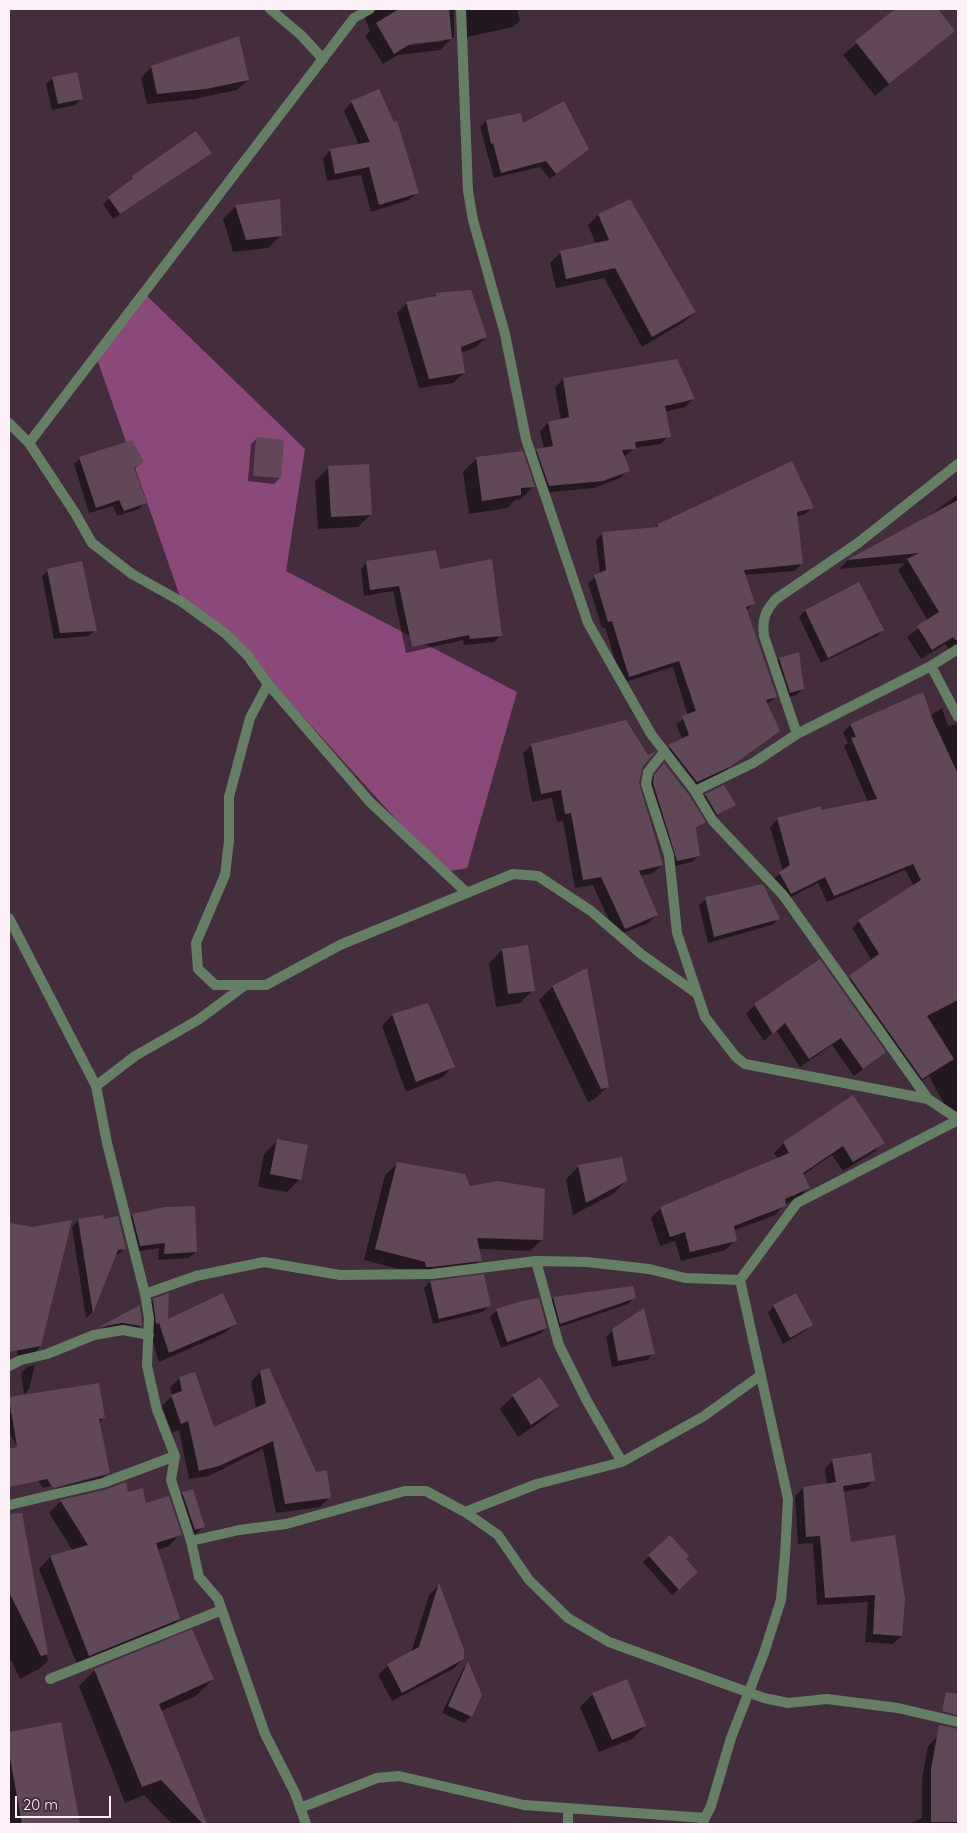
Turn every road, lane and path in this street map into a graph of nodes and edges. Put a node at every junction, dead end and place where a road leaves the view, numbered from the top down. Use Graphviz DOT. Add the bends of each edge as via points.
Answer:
graph roads {
  1 [pos="270,9"];
  2 [pos="370,9"];
  3 [pos="461,9"];
  4 [pos="323,59"];
  5 [pos="9,423"];
  6 [pos="29,443"];
  7 [pos="958,464"];
  8 [pos="958,649"];
  9 [pos="931,666"];
  10 [pos="268,684"];
  11 [pos="958,717"];
  12 [pos="797,734"];
  13 [pos="664,752"];
  14 [pos="695,791"];
  15 [pos="467,893"];
  16 [pos="9,918"];
  17 [pos="244,986"];
  18 [pos="696,993"];
  19 [pos="96,1086"];
  20 [pos="928,1099"];
  21 [pos="958,1119"];
  22 [pos="536,1261"];
  23 [pos="740,1280"];
  24 [pos="145,1294"];
  25 [pos="149,1335"];
  26 [pos="9,1366"];
  27 [pos="761,1375"];
  28 [pos="175,1456"];
  29 [pos="622,1462"];
  30 [pos="9,1505"];
  31 [pos="465,1512"];
  32 [pos="191,1541"];
  33 [pos="222,1610"];
  34 [pos="50,1679"];
  35 [pos="748,1693"];
  36 [pos="958,1722"];
  37 [pos="300,1808"];
  38 [pos="568,1808"];
  39 [pos="704,1821"];
  40 [pos="306,1824"];
  41 [pos="568,1824"];
  1 -- 4 [label="street"];
  2 -- 4 [label="street" via="354,18"];
  3 -- 13 [label="street" via="468,191 505,334 526,439 588,623"];
  4 -- 6 [label="street"];
  5 -- 6 [label="street"];
  6 -- 10 [label="street" via="92,543 132,574 182,602 226,634 248,656"];
  7 -- 12 [label="street" via="858,543 768,607 762,620 764,636"];
  8 -- 9 [label="street"];
  9 -- 11 [label="street"];
  9 -- 12 [label="street"];
  10 -- 15 [label="street" via="370,802"];
  10 -- 17 [label="street" via="250,718 229,797 226,875 196,943 198,969 215,985"];
  12 -- 14 [label="street" via="753,763"];
  13 -- 14 [label="street"];
  13 -- 18 [label="street" via="648,772 646,784 669,856 677,933"];
  14 -- 20 [label="street" via="713,821 783,895"];
  15 -- 17 [label="street" via="340,945 266,985"];
  15 -- 18 [label="street" via="513,874 538,876 591,911 640,954"];
  16 -- 19 [label="street"];
  17 -- 19 [label="street" via="198,1020 135,1056"];
  18 -- 20 [label="street" via="704,1018 745,1064"];
  19 -- 24 [label="street" via="107,1144"];
  20 -- 21 [label="street"];
  21 -- 23 [label="street" via="797,1203"];
  22 -- 23 [label="street" via="587,1262 650,1269 685,1278"];
  22 -- 24 [label="street" via="432,1274 340,1275 264,1262 196,1276"];
  22 -- 29 [label="street" via="559,1345"];
  23 -- 27 [label="street"];
  24 -- 25 [label="street"];
  25 -- 26 [label="street" via="123,1330 94,1335"];
  25 -- 28 [label="street" via="147,1366 157,1410"];
  27 -- 29 [label="street" via="704,1416"];
  27 -- 35 [label="street" via="788,1499 781,1600"];
  28 -- 30 [label="street" via="103,1483"];
  28 -- 32 [label="street" via="171,1480"];
  29 -- 31 [label="street" via="537,1484"];
  31 -- 32 [label="street" via="426,1491 405,1492 286,1524"];
  31 -- 35 [label="street" via="498,1535 529,1580 568,1618 609,1642"];
  32 -- 33 [label="street" via="199,1577 218,1599"];
  33 -- 34 [label="street"];
  33 -- 37 [label="street" via="265,1734"];
  35 -- 36 [label="street" via="788,1702 827,1700 898,1708"];
  35 -- 39 [label="street"];
  37 -- 38 [label="street" via="377,1778 399,1776 524,1805"];
  37 -- 40 [label="street"];
  38 -- 39 [label="street"];
  38 -- 41 [label="street"];
}
